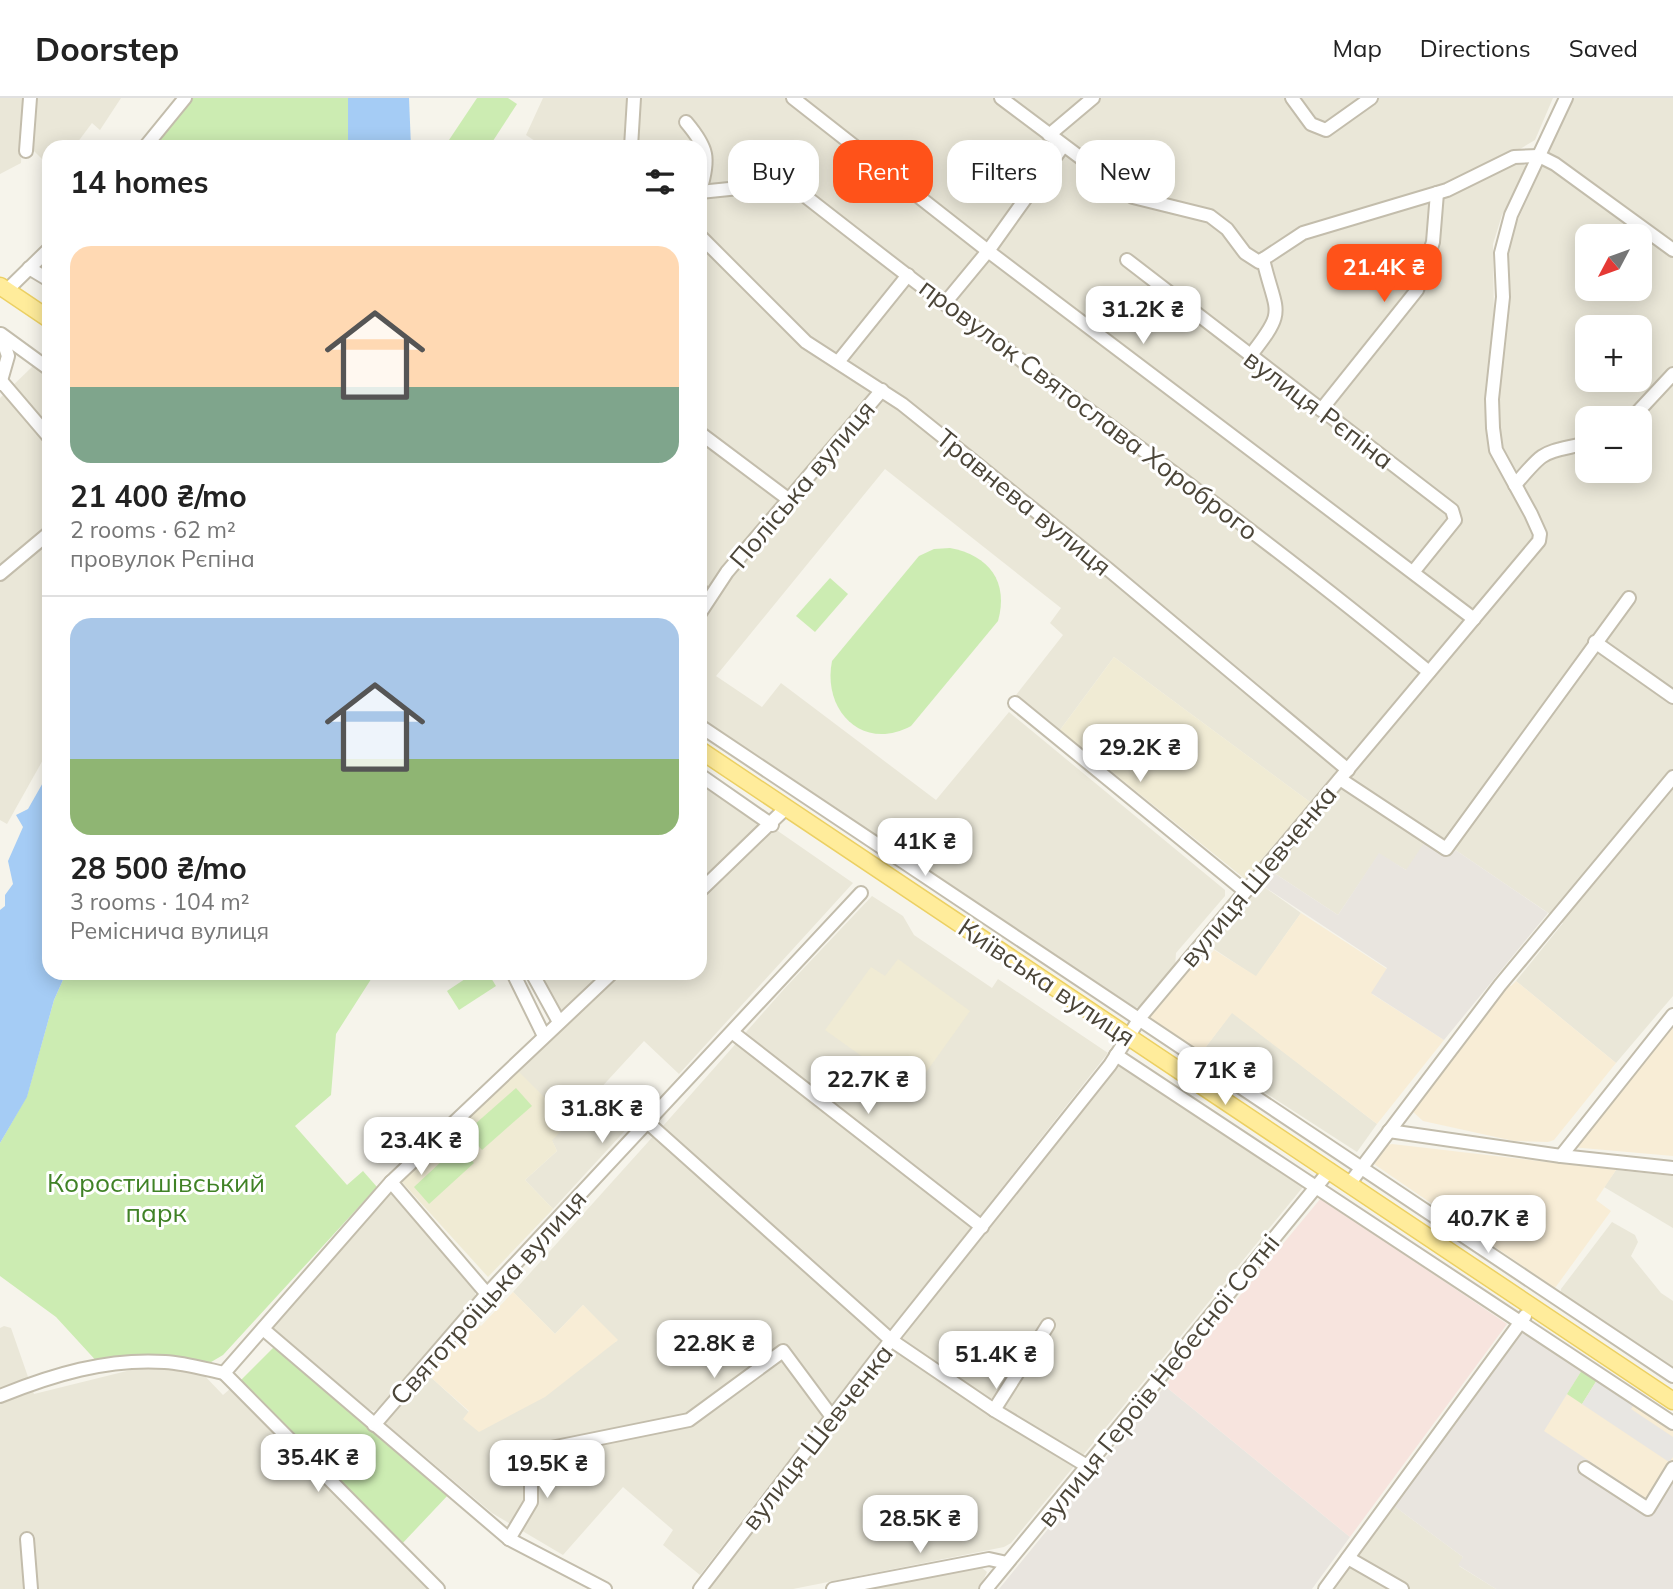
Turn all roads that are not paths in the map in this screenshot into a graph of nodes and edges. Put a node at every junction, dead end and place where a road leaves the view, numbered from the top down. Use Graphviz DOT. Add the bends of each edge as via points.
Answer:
graph roads {
  1 [pos="30,98"];
  2 [pos="185,98"];
  3 [pos="634,98"];
  4 [pos="793,98"];
  5 [pos="1001,98"];
  6 [pos="1093,98"];
  7 [pos="1292,98"];
  8 [pos="1371,98"];
  9 [pos="1566,98"];
  10 [pos="686,122"];
  11 [pos="1049,135"];
  12 [pos="151,140"];
  13 [pos="631,140"];
  14 [pos="701,140"];
  15 [pos="1063,146"];
  16 [pos="26,152"];
  17 [pos="1539,156"];
  18 [pos="728,189"];
  19 [pos="707,191"];
  20 [pos="1437,193"];
  21 [pos="814,203"];
  22 [pos="707,243"];
  23 [pos="1673,250"];
  24 [pos="988,251"];
  25 [pos="42,255"];
  26 [pos="1264,259"];
  27 [pos="1127,260"];
  28 [pos="29,268"];
  29 [pos="908,275"];
  30 [pos="42,276"];
  31 [pos="3,288"];
  32 [pos="945,303"];
  33 [pos="42,315"];
  34 [pos="0,334"];
  35 [pos="1250,356"];
  36 [pos="838,362"];
  37 [pos="42,364"];
  38 [pos="1673,374"];
  39 [pos="1,383"];
  40 [pos="882,390"];
  41 [pos="1643,406"];
  42 [pos="1321,410"];
  43 [pos="42,429"];
  44 [pos="707,438"];
  45 [pos="1575,445"];
  46 [pos="1515,485"];
  47 [pos="788,499"];
  48 [pos="42,539"];
  49 [pos="1414,571"];
  50 [pos="0,574"];
  51 [pos="1629,598"];
  52 [pos="707,602"];
  53 [pos="1474,618"];
  54 [pos="1595,642"];
  55 [pos="1429,672"];
  56 [pos="1673,697"];
  57 [pos="1014,703"];
  58 [pos="707,731"];
  59 [pos="707,755"];
  60 [pos="1344,775"];
  61 [pos="1673,777"];
  62 [pos="707,780"];
  63 [pos="786,808"];
  64 [pos="772,825"];
  65 [pos="707,885"];
  66 [pos="1245,891"];
  67 [pos="861,893"];
  68 [pos="516,980"];
  69 [pos="536,980"];
  70 [pos="604,980"];
  71 [pos="1673,1015"];
  72 [pos="1140,1018"];
  73 [pos="559,1022"];
  74 [pos="732,1032"];
  75 [pos="544,1036"];
  76 [pos="1128,1036"];
  77 [pos="1116,1055"];
  78 [pos="646,1121"];
  79 [pos="1389,1131"];
  80 [pos="1561,1156"];
  81 [pos="1362,1168"];
  82 [pos="1673,1168"];
  83 [pos="1330,1170"];
  84 [pos="391,1182"];
  85 [pos="1350,1183"];
  86 [pos="1317,1186"];
  87 [pos="982,1227"];
  88 [pos="488,1294"];
  89 [pos="1531,1307"];
  90 [pos="1521,1321"];
  91 [pos="1048,1325"];
  92 [pos="263,1329"];
  93 [pos="891,1340"];
  94 [pos="1606,1356"];
  95 [pos="1598,1372"];
  96 [pos="224,1373"];
  97 [pos="1673,1376"];
  98 [pos="0,1396"];
  99 [pos="1673,1401"];
  100 [pos="993,1409"];
  101 [pos="832,1417"];
  102 [pos="1673,1423"];
  103 [pos="374,1425"];
  104 [pos="1087,1466"];
  105 [pos="1585,1468"];
  106 [pos="1673,1468"];
  107 [pos="27,1539"];
  108 [pos="509,1539"];
  109 [pos="1348,1558"];
  110 [pos="1007,1563"];
  111 [pos="31,1589"];
  112 [pos="438,1589"];
  113 [pos="605,1589"];
  114 [pos="700,1589"];
  115 [pos="833,1589"];
  116 [pos="986,1589"];
  117 [pos="1325,1589"];
  118 [pos="1402,1589"];
  1 -- 16 [label="street"];
  2 -- 12 [label="street"];
  3 -- 13 [label="street"];
  4 -- 24 [label="street"];
  5 -- 11 [label="street"];
  6 -- 11 [label="street"];
  7 -- 8 [label="street" via="1311,124 1326,130"];
  9 -- 17 [label="street, вулиця Шевченка"];
  10 -- 14 [label="street"];
  11 -- 15 [label="street"];
  15 -- 24 [label="street"];
  15 -- 26 [label="street" via="1133,197 1210,216 1245,253 1259,262"];
  17 -- 20 [label="street" via="1514,157"];
  17 -- 23 [label="street"];
  17 -- 46 [label="street, вулиця Шевченка" via="1510,215 1501,253 1503,297 1493,428 1496,450"];
  18 -- 19 [label="street"];
  20 -- 26 [label="street" via="1303,233"];
  20 -- 42 [label="street" via="1433,243 1416,290"];
  21 -- 29 [label="street, провулок Святослава Хороброго"];
  22 -- 36 [label="street, Травнева вулиця" via="806,342"];
  24 -- 32 [label="street"];
  24 -- 49 [label="street"];
  25 -- 28 [label="street"];
  26 -- 35 [label="street" via="1277,307 1276,321"];
  27 -- 35 [label="street, вулиця Рєпіна"];
  28 -- 30 [label="street"];
  28 -- 31 [label="street"];
  29 -- 32 [label="street, провулок Святослава Хороброго"];
  29 -- 36 [label="street"];
  31 -- 33 [label="main road"];
  32 -- 55 [label="street, провулок Святослава Хороброго" via="1316,579"];
  34 -- 37 [label="street"];
  34 -- 39 [label="street" via="8,356"];
  35 -- 42 [label="street, вулиця Рєпіна"];
  36 -- 40 [label="street, Травнева вулиця"];
  38 -- 41 [label="street"];
  39 -- 43 [label="street"];
  40 -- 47 [label="street, Поліська вулиця"];
  40 -- 60 [label="street, Травнева вулиця" via="1109,570"];
  42 -- 49 [label="street, вулиця Рєпіна" via="1452,510 1455,520"];
  44 -- 47 [label="street"];
  45 -- 46 [label="street" via="1554,448 1537,458"];
  46 -- 53 [label="street, вулиця Шевченка" via="1540,534 1539,541"];
  47 -- 52 [label="street, Поліська вулиця"];
  48 -- 50 [label="street"];
  49 -- 53 [label="street"];
  51 -- 54 [label="street"];
  53 -- 55 [label="street, вулиця Шевченка"];
  54 -- 56 [label="street"];
  54 -- 60 [label="street, Травнева вулиця" via="1446,849"];
  55 -- 60 [label="street, вулиця Шевченка"];
  57 -- 66 [label="street"];
  58 -- 72 [label="street, Київська вулиця"];
  59 -- 63 [label="main road, Київська вулиця"];
  60 -- 66 [label="street, вулиця Шевченка"];
  61 -- 79 [label="street" via="1500,985"];
  62 -- 64 [label="street"];
  63 -- 64 [label="street"];
  63 -- 76 [label="main road, Київська вулиця"];
  64 -- 65 [label="street"];
  66 -- 72 [label="street, вулиця Шевченка"];
  67 -- 74 [label="street, Святотроїцька вулиця"];
  68 -- 75 [label="street"];
  69 -- 73 [label="street"];
  70 -- 73 [label="street"];
  71 -- 80 [label="street"];
  72 -- 76 [label="street, вулиця Шевченка"];
  72 -- 81 [label="street, Київська вулиця"];
  73 -- 75 [label="street"];
  74 -- 78 [label="street, Святотроїцька вулиця"];
  74 -- 87 [label="street"];
  75 -- 84 [label="street"];
  76 -- 77 [label="street, вулиця Шевченка"];
  76 -- 83 [label="main road, Київська вулиця"];
  77 -- 86 [label="street"];
  77 -- 87 [label="street, вулиця Шевченка"];
  78 -- 88 [label="street, Святотроїцька вулиця"];
  78 -- 93 [label="street"];
  79 -- 80 [label="street"];
  79 -- 81 [label="street"];
  80 -- 82 [label="street"];
  81 -- 85 [label="street"];
  81 -- 97 [label="street, Київська вулиця"];
  83 -- 85 [label="main road, Київська вулиця"];
  83 -- 86 [label="street, вулиця Героїв Небесної Сотні"];
  84 -- 88 [label="street"];
  84 -- 92 [label="street"];
  85 -- 89 [label="main road, Київська вулиця"];
  86 -- 90 [label="street"];
  86 -- 104 [label="street, вулиця Героїв Небесної Сотні"];
  87 -- 93 [label="street, вулиця Шевченка"];
  88 -- 103 [label="street, Святотроїцька вулиця"];
  89 -- 90 [label="street"];
  89 -- 94 [label="main road, Київська вулиця"];
  90 -- 95 [label="street"];
  90 -- 109 [label="street"];
  91 -- 100 [label="street"];
  92 -- 96 [label="street"];
  92 -- 103 [label="street"];
  93 -- 100 [label="street"];
  93 -- 101 [label="street, вулиця Шевченка"];
  94 -- 95 [label="street"];
  94 -- 99 [label="main road, Київська вулиця"];
  95 -- 102 [label="street"];
  96 -- 98 [label="street" via="164,1362 100,1365 42,1379"];
  96 -- 112 [label="street"];
  100 -- 104 [label="street"];
  101 -- 108 [label="street" via="783,1351 689,1420 546,1449 544,1464 531,1482 530,1502"];
  101 -- 114 [label="street, вулиця Шевченка"];
  103 -- 108 [label="street"];
  104 -- 110 [label="street, вулиця Героїв Небесної Сотні"];
  105 -- 106 [label="street" via="1648,1508"];
  107 -- 111 [label="street"];
  108 -- 113 [label="street"];
  109 -- 117 [label="street"];
  109 -- 118 [label="street"];
  110 -- 115 [label="street" via="989,1559"];
  110 -- 116 [label="street, вулиця Героїв Небесної Сотні"];
}
